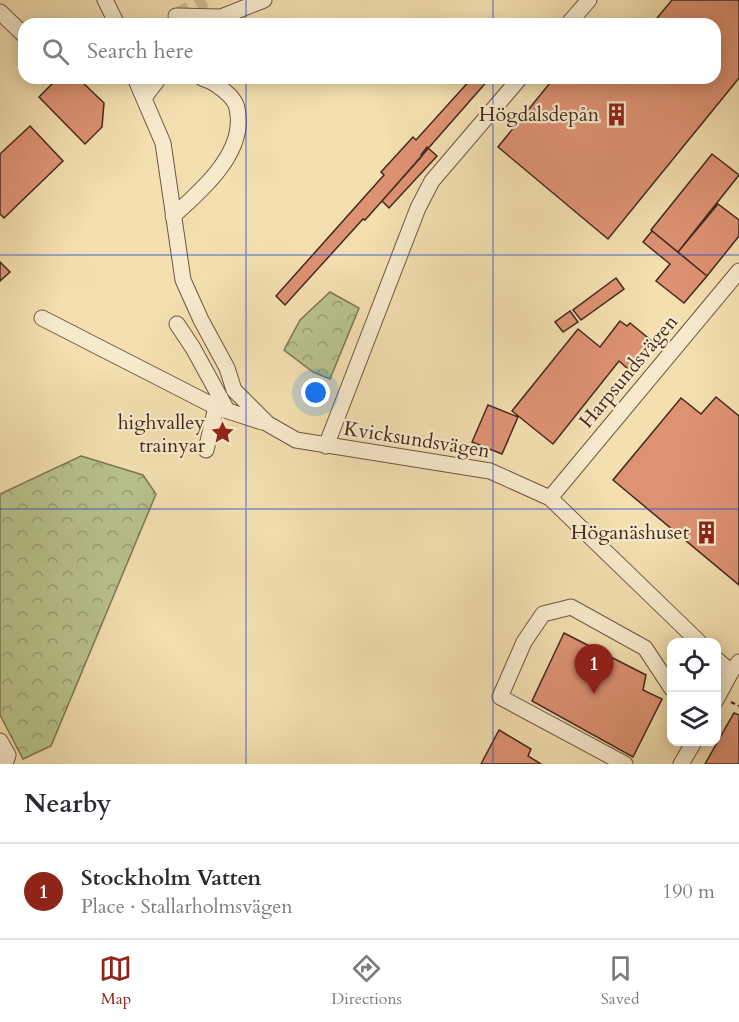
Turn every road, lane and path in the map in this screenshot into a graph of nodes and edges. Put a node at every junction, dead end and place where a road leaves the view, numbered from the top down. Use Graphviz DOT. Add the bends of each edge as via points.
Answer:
graph roads {
  1 [pos="105,0"];
  2 [pos="176,0"];
  3 [pos="264,0"];
  4 [pos="589,0"];
  5 [pos="0,12"];
  6 [pos="114,18"];
  7 [pos="175,18"];
  8 [pos="206,18"];
  9 [pos="573,18"];
  10 [pos="18,29"];
  11 [pos="138,84"];
  12 [pos="155,84"];
  13 [pos="213,84"];
  14 [pos="515,84"];
  15 [pos="144,99"];
  16 [pos="173,216"];
  17 [pos="739,271"];
  18 [pos="42,318"];
  19 [pos="177,324"];
  20 [pos="222,409"];
  21 [pos="268,424"];
  22 [pos="327,446"];
  23 [pos="206,450"];
  24 [pos="550,498"];
  25 [pos="695,638"];
  26 [pos="721,661"];
  27 [pos="735,667"];
  28 [pos="667,681"];
  29 [pos="721,693"];
  30 [pos="0,741"];
  31 [pos="691,746"];
  32 [pos="5,764"];
  33 [pos="625,764"];
  34 [pos="681,764"];
  1 -- 6 [label="street"];
  2 -- 7 [label="street"];
  3 -- 8 [label="street" via="221,17"];
  4 -- 9 [label="street"];
  5 -- 10 [label="street"];
  11 -- 15 [label="street, Kvicksundsvägen"];
  12 -- 15 [label="street"];
  13 -- 16 [label="street" via="236,103 239,127 233,147 202,190"];
  14 -- 22 [label="street" via="432,181 418,208"];
  15 -- 16 [label="street, Kvicksundsvägen" via="163,142"];
  16 -- 21 [label="street, Kvicksundsvägen" via="183,280 201,320 227,368 234,390"];
  17 -- 24 [label="street, Harpsundsvägen"];
  18 -- 20 [label="street"];
  19 -- 20 [label="street"];
  20 -- 21 [label="street"];
  20 -- 23 [label="street"];
  21 -- 22 [label="street, Kvicksundsvägen" via="296,440"];
  22 -- 24 [label="street, Kvicksundsvägen" via="490,471"];
  24 -- 25 [label="street, Kvicksundsvägen"];
  26 -- 27 [label="street"];
  27 -- 29 [label="street"];
  28 -- 33 [label="street" via="645,648 571,607 543,614 524,642 500,697"];
  30 -- 32 [label="street" via="8,755"];
  31 -- 34 [label="street"];
}
